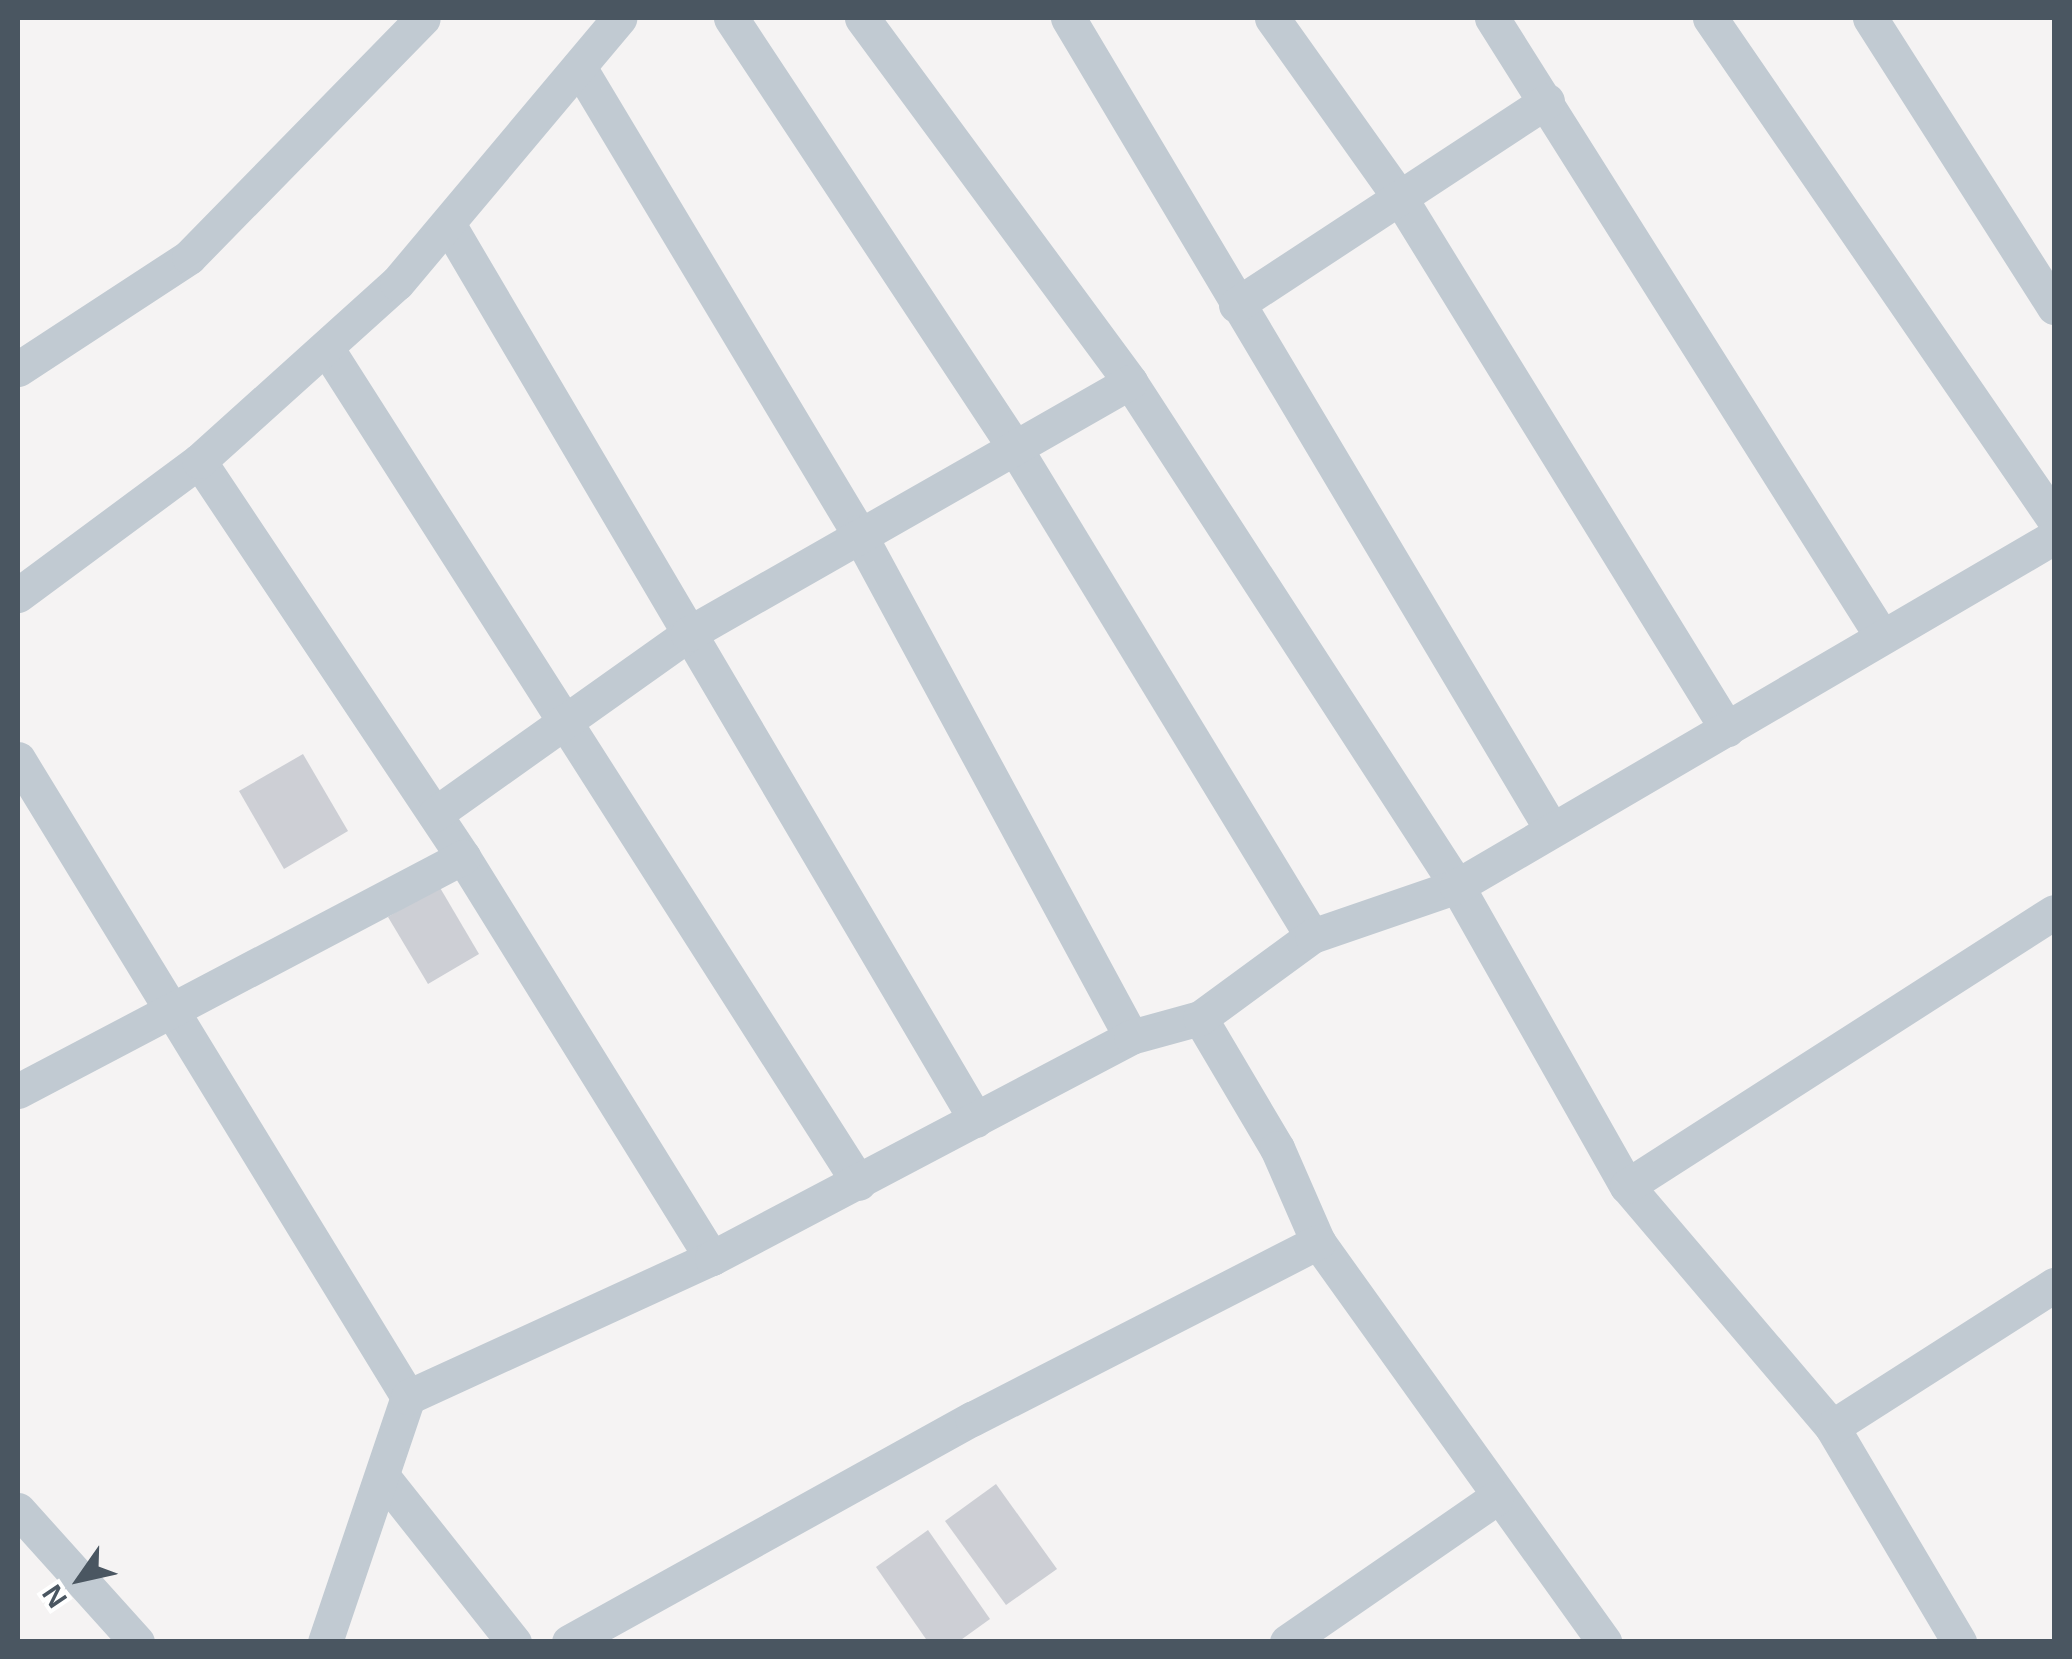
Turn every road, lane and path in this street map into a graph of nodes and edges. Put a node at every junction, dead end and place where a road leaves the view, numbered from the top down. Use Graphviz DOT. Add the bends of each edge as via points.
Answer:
graph roads {
  1 [pos="423,18"];
  2 [pos="618,18"];
  3 [pos="731,18"];
  4 [pos="862,18"];
  5 [pos="1068,18"];
  6 [pos="1272,18"];
  7 [pos="1492,18"];
  8 [pos="1710,18"];
  9 [pos="1870,18"];
  10 [pos="579,68"];
  11 [pos="1547,101"];
  12 [pos="1400,198"];
  13 [pos="451,229"];
  14 [pos="1236,305"];
  15 [pos="2054,307"];
  16 [pos="327,349"];
  17 [pos="18,369"];
  18 [pos="1130,382"];
  19 [pos="1015,448"];
  20 [pos="199,461"];
  21 [pos="2054,519"];
  22 [pos="858,532"];
  23 [pos="2054,537"];
  24 [pos="18,595"];
  25 [pos="1878,632"];
  26 [pos="688,634"];
  27 [pos="566,721"];
  28 [pos="1727,729"];
  29 [pos="18,759"];
  30 [pos="435,814"];
  31 [pos="1550,827"];
  32 [pos="463,857"];
  33 [pos="1457,886"];
  34 [pos="2054,912"];
  35 [pos="1312,936"];
  36 [pos="169,1005"];
  37 [pos="1200,1018"];
  38 [pos="1131,1037"];
  39 [pos="18,1091"];
  40 [pos="976,1120"];
  41 [pos="859,1183"];
  42 [pos="1627,1186"];
  43 [pos="1318,1242"];
  44 [pos="712,1258"];
  45 [pos="2054,1286"];
  46 [pos="408,1397"];
  47 [pos="1832,1428"];
  48 [pos="382,1477"];
  49 [pos="1496,1498"];
  50 [pos="18,1510"];
  51 [pos="138,1642"];
  52 [pos="324,1642"];
  53 [pos="514,1642"];
  54 [pos="570,1642"];
  55 [pos="1286,1642"];
  56 [pos="1604,1642"];
  57 [pos="1959,1642"];
  1 -- 17 [label="street" via="190,256"];
  2 -- 10 [label="street"];
  3 -- 19 [label="street"];
  4 -- 18 [label="street"];
  5 -- 14 [label="street"];
  6 -- 12 [label="street"];
  7 -- 11 [label="street"];
  8 -- 21 [label="street"];
  9 -- 15 [label="street"];
  10 -- 13 [label="street"];
  10 -- 22 [label="street"];
  11 -- 12 [label="street"];
  11 -- 25 [label="street"];
  12 -- 14 [label="street"];
  12 -- 28 [label="street"];
  13 -- 16 [label="street"];
  13 -- 26 [label="street"];
  14 -- 31 [label="street"];
  16 -- 20 [label="street"];
  16 -- 27 [label="street"];
  18 -- 19 [label="street"];
  18 -- 33 [label="street"];
  19 -- 22 [label="street"];
  19 -- 35 [label="street"];
  20 -- 24 [label="street"];
  20 -- 30 [label="street"];
  22 -- 26 [label="street"];
  22 -- 38 [label="street"];
  23 -- 25 [label="street"];
  25 -- 28 [label="street"];
  26 -- 27 [label="street"];
  26 -- 40 [label="street"];
  27 -- 30 [label="street"];
  27 -- 41 [label="street"];
  28 -- 31 [label="street"];
  29 -- 36 [label="street"];
  30 -- 32 [label="street"];
  31 -- 33 [label="street"];
  32 -- 36 [label="street"];
  32 -- 44 [label="street"];
  33 -- 35 [label="street"];
  33 -- 42 [label="street"];
  34 -- 42 [label="street"];
  35 -- 37 [label="street"];
  36 -- 39 [label="street"];
  36 -- 46 [label="street"];
  37 -- 38 [label="street"];
  37 -- 43 [label="street" via="1277,1148"];
  38 -- 40 [label="street"];
  40 -- 41 [label="street"];
  41 -- 44 [label="street"];
  42 -- 47 [label="street"];
  43 -- 49 [label="street" via="1415,1368"];
  43 -- 54 [label="street" via="972,1419"];
  44 -- 46 [label="street"];
  45 -- 47 [label="street"];
  46 -- 48 [label="street"];
  47 -- 57 [label="street"];
  48 -- 52 [label="street"];
  48 -- 53 [label="street"];
  49 -- 55 [label="street"];
  49 -- 56 [label="street"];
  50 -- 51 [label="street"];
}
